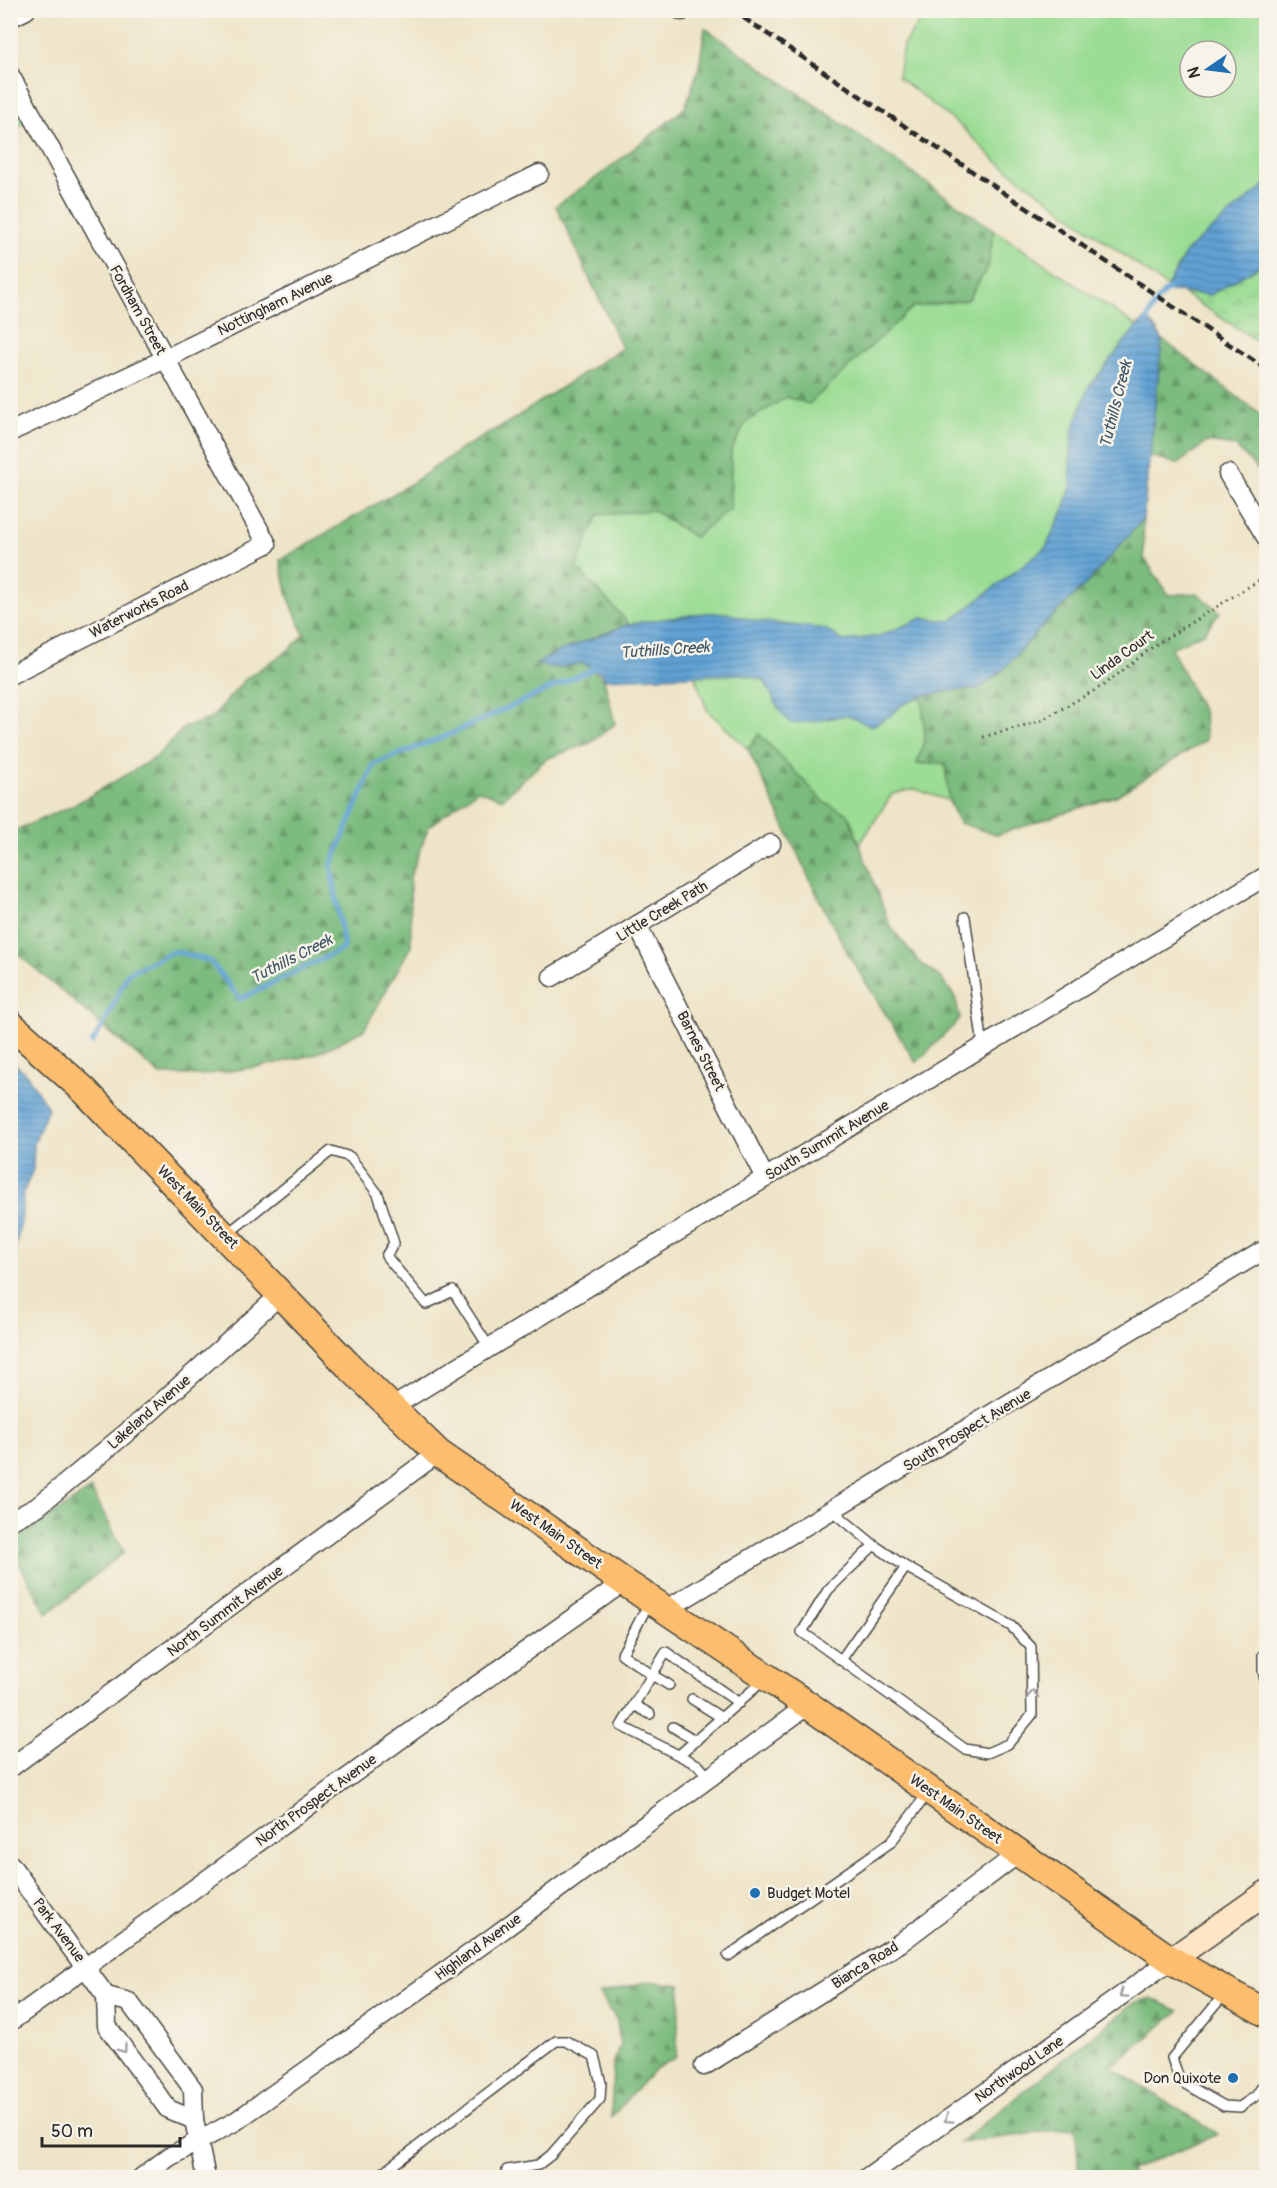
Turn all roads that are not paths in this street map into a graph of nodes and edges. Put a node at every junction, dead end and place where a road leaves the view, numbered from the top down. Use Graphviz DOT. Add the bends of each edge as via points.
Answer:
graph roads {
  1 [pos="10,75"];
  2 [pos="539,174"];
  3 [pos="165,359"];
  4 [pos="10,432"];
  5 [pos="1228,474"];
  6 [pos="1266,537"];
  7 [pos="267,544"];
  8 [pos="10,675"];
  9 [pos="771,844"];
  10 [pos="1266,876"];
  11 [pos="965,917"];
  12 [pos="637,925"];
  13 [pos="552,977"];
  14 [pos="10,1024"];
  15 [pos="983,1046"];
  16 [pos="765,1178"];
  17 [pos="225,1236"];
  18 [pos="1266,1249"];
  19 [pos="280,1294"];
  20 [pos="489,1347"];
  21 [pos="391,1408"];
  22 [pos="438,1453"];
  23 [pos="833,1511"];
  24 [pos="10,1521"];
  25 [pos="874,1545"];
  26 [pos="906,1567"];
  27 [pos="624,1582"];
  28 [pos="659,1604"];
  29 [pos="1266,1652"];
  30 [pos="841,1660"];
  31 [pos="652,1675"];
  32 [pos="767,1677"];
  33 [pos="1266,1684"];
  34 [pos="669,1685"];
  35 [pos="692,1700"];
  36 [pos="739,1703"];
  37 [pos="634,1705"];
  38 [pos="808,1705"];
  39 [pos="650,1714"];
  40 [pos="722,1718"];
  41 [pos="673,1727"];
  42 [pos="696,1741"];
  43 [pos="679,1755"];
  44 [pos="10,1768"];
  45 [pos="709,1778"];
  46 [pos="930,1791"];
  47 [pos="1019,1853"];
  48 [pos="10,1864"];
  49 [pos="1266,1893"];
  50 [pos="728,1956"];
  51 [pos="1171,1960"];
  52 [pos="87,1967"];
  53 [pos="1227,1991"];
  54 [pos="106,1996"];
  55 [pos="1266,2013"];
  56 [pos="10,2022"];
  57 [pos="704,2066"];
  58 [pos="1266,2081"];
  59 [pos="194,2120"];
  60 [pos="199,2142"];
  61 [pos="507,2170"];
  62 [pos="141,2178"];
  63 [pos="206,2178"];
  64 [pos="376,2178"];
  65 [pos="866,2178"];
  1 -- 3 [label="street, Fordham Street"];
  2 -- 3 [label="street, Nottingham Avenue"];
  3 -- 4 [label="street, Nottingham Avenue"];
  3 -- 7 [label="street, Fordham Street"];
  5 -- 6 [label="street"];
  7 -- 8 [label="street, Waterworks Road"];
  9 -- 12 [label="street, Little Creek Path"];
  10 -- 15 [label="street, South Summit Avenue"];
  11 -- 15 [label="lane"];
  12 -- 13 [label="street, Little Creek Path"];
  12 -- 16 [label="street, Barnes Street"];
  14 -- 17 [label="main road, West Main Street" via="85,1091"];
  15 -- 16 [label="street, South Summit Avenue"];
  16 -- 20 [label="street, South Summit Avenue"];
  17 -- 19 [label="main road, West Main Street"];
  17 -- 20 [label="lane" via="331,1151 350,1157 378,1194 394,1243 386,1256 426,1304 453,1291"];
  18 -- 23 [label="street, South Prospect Avenue"];
  19 -- 21 [label="main road, West Main Street"];
  19 -- 24 [label="street, Lakeland Avenue" via="143,1419 37,1507"];
  20 -- 21 [label="street, South Summit Avenue"];
  21 -- 22 [label="main road, West Main Street"];
  22 -- 27 [label="main road, West Main Street"];
  22 -- 44 [label="street, North Summit Avenue"];
  23 -- 25 [label="lane"];
  23 -- 28 [label="street, South Prospect Avenue"];
  25 -- 26 [label="lane"];
  25 -- 30 [label="lane" via="828,1590 802,1632"];
  26 -- 30 [label="lane"];
  30 -- 26 [label="lane, one-way" via="965,1749 987,1753 1008,1744 1032,1715 1031,1647 1011,1626"];
  27 -- 28 [label="main road, West Main Street"];
  27 -- 52 [label="street, North Prospect Avenue"];
  28 -- 31 [label="lane" via="622,1653"];
  28 -- 32 [label="main road, West Main Street"];
  29 -- 33 [label="lane"];
  31 -- 34 [label="lane"];
  31 -- 36 [label="lane" via="666,1652"];
  31 -- 37 [label="lane"];
  32 -- 36 [label="lane"];
  32 -- 38 [label="main road, West Main Street"];
  35 -- 40 [label="lane"];
  36 -- 40 [label="lane"];
  37 -- 39 [label="lane"];
  37 -- 43 [label="lane" via="621,1726"];
  38 -- 45 [label="street, Highland Avenue"];
  38 -- 46 [label="main road, West Main Street"];
  40 -- 42 [label="lane"];
  41 -- 42 [label="lane"];
  42 -- 43 [label="lane"];
  43 -- 45 [label="lane" via="698,1765"];
  45 -- 60 [label="street, Highland Avenue" via="246,2114"];
  46 -- 47 [label="main road, West Main Street"];
  46 -- 50 [label="lane" via="891,1842"];
  47 -- 51 [label="main road, West Main Street"];
  47 -- 57 [label="street, Bianca Road" via="900,1943"];
  48 -- 52 [label="street, Park Avenue"];
  49 -- 51 [label="street"];
  51 -- 53 [label="main road, West Main Street"];
  51 -- 65 [label="street, Northwood Lane, one-way"];
  52 -- 54 [label="street, Park Avenue"];
  52 -- 56 [label="street, North Prospect Avenue"];
  53 -- 55 [label="main road, West Main Street"];
  53 -- 58 [label="lane" via="1172,2058 1180,2081 1224,2106 1240,2107 1256,2097"];
  54 -- 59 [label="street, one-way" via="107,2026 168,2109"];
  54 -- 59 [label="street" via="129,2002 193,2089"];
  59 -- 60 [label="street"];
  60 -- 62 [label="street, Highland Avenue"];
  60 -- 63 [label="street"];
  61 -- 64 [label="lane" via="538,2165 600,2099 601,2084 594,2056 566,2041 556,2041"];
}
